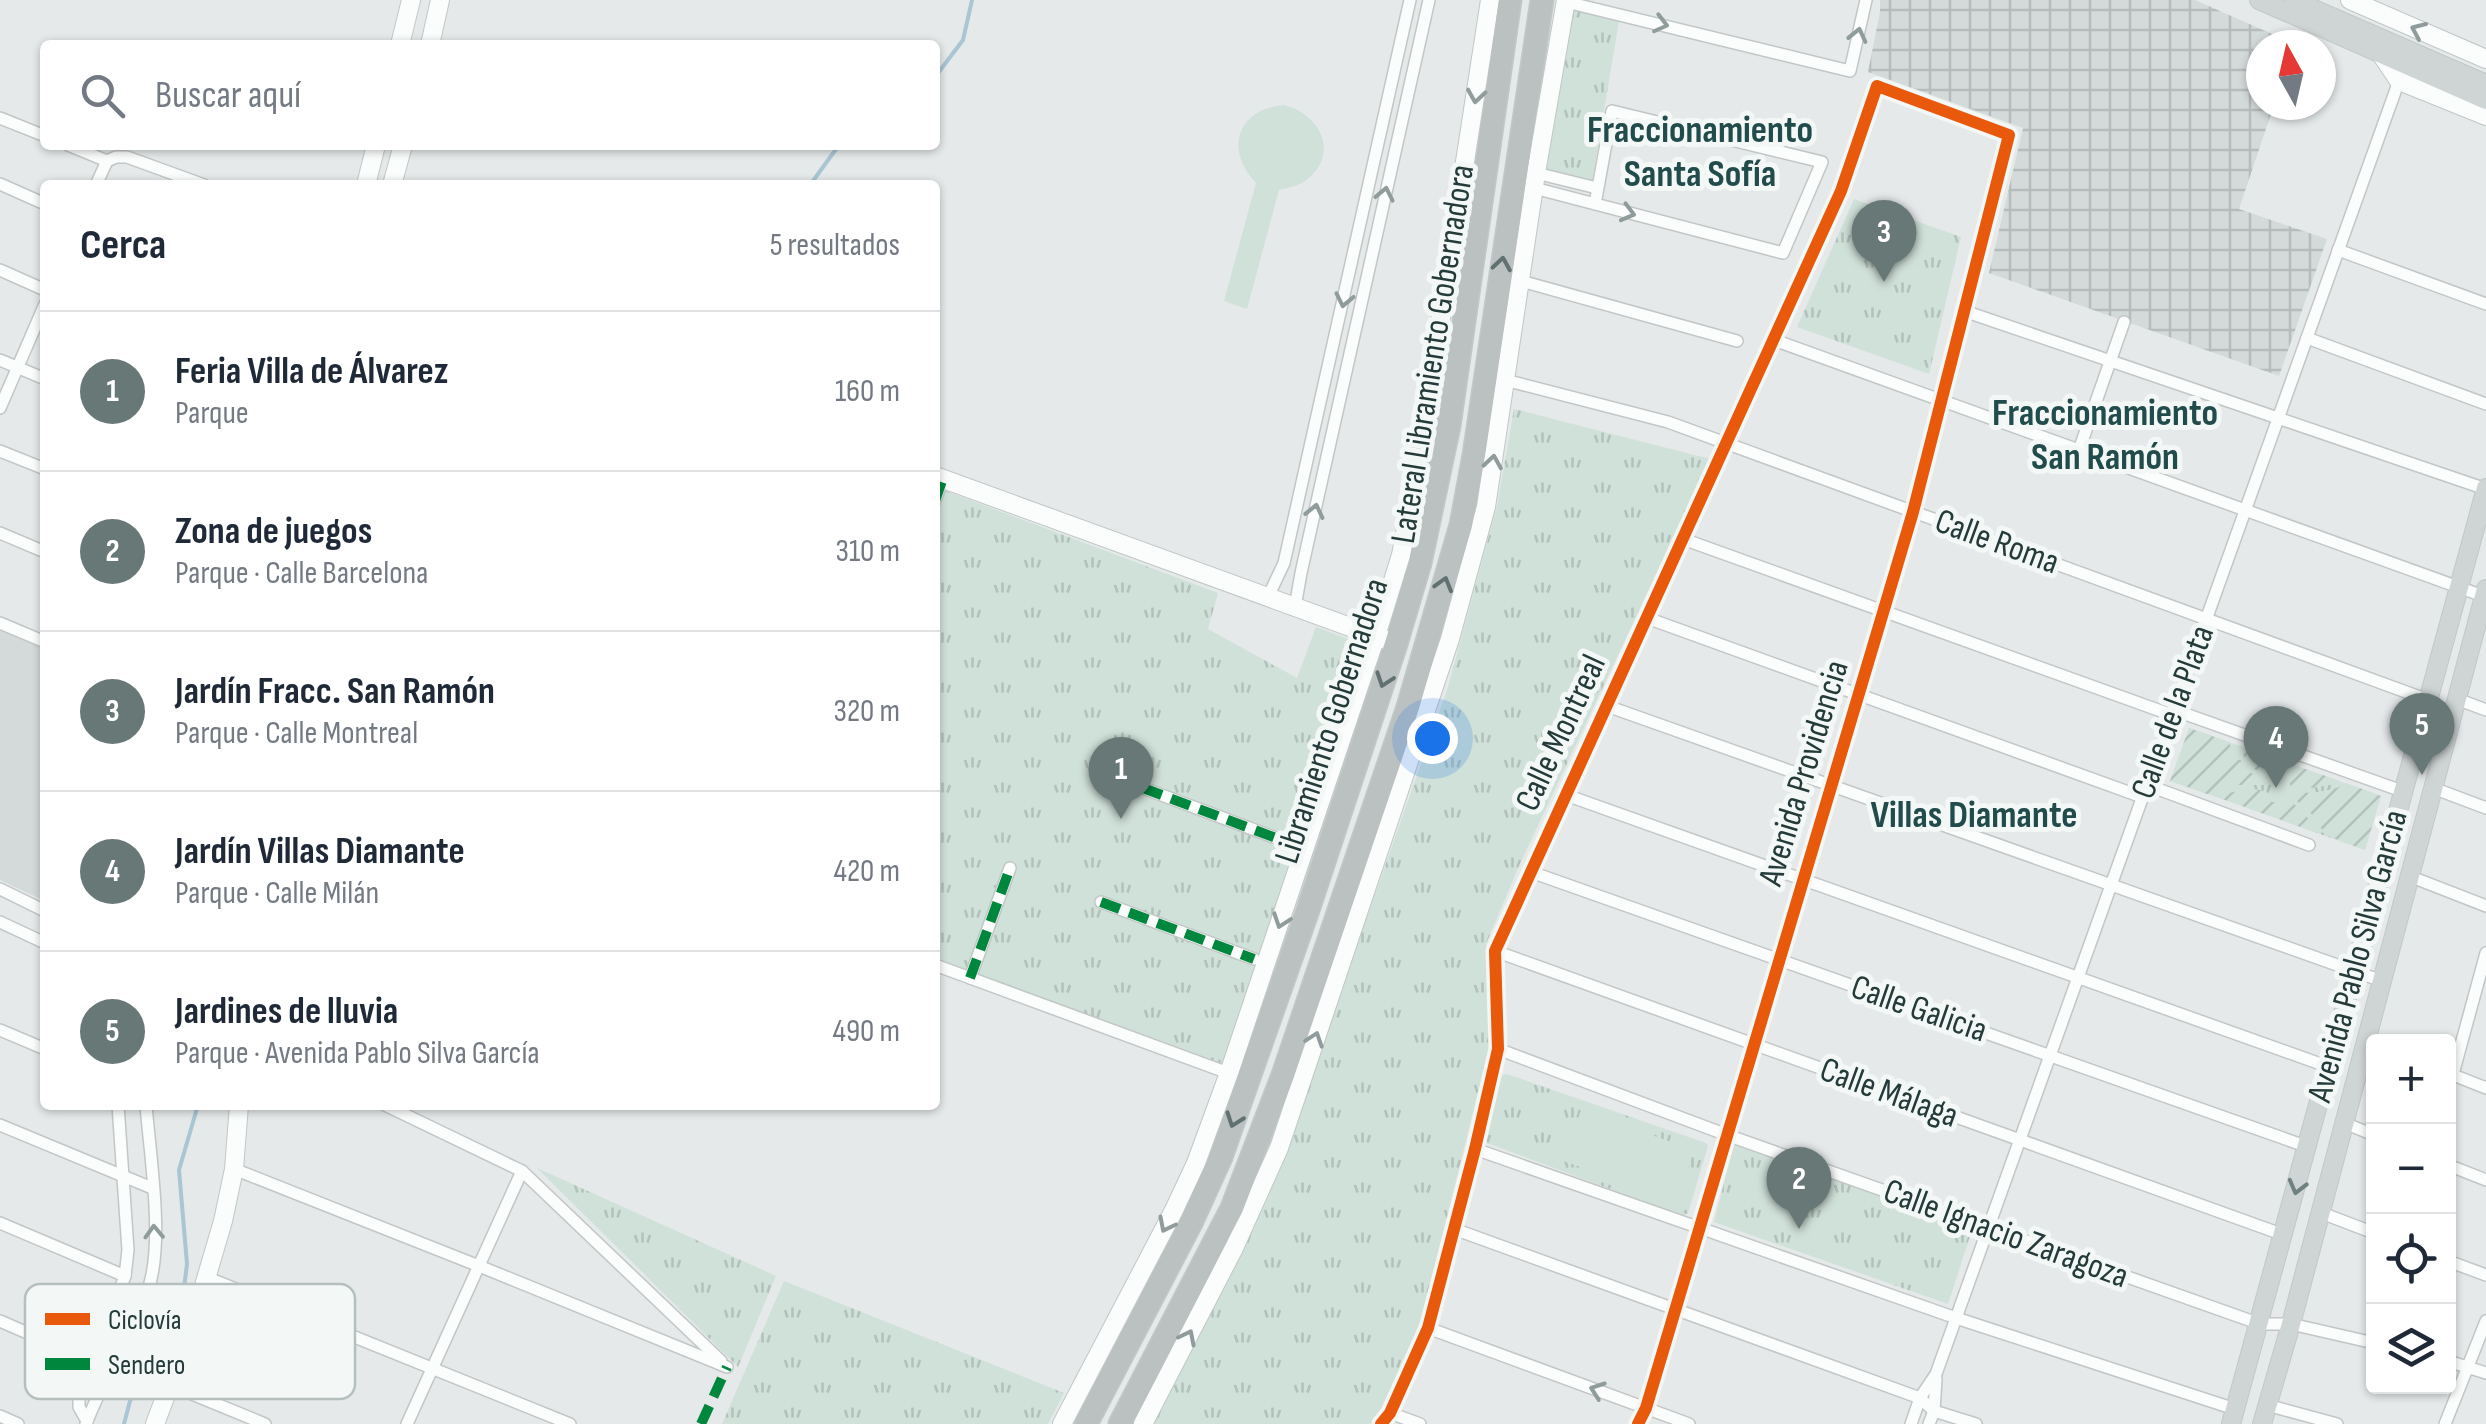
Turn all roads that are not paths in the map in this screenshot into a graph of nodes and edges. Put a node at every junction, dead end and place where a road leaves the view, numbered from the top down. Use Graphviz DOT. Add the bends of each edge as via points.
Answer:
graph roads {
  1 [pos="411,0"];
  2 [pos="440,0"];
  3 [pos="1410,0"];
  4 [pos="1430,0"];
  5 [pos="1490,0"];
  6 [pos="1510,0"];
  7 [pos="1628,0"];
  8 [pos="1866,0"];
  9 [pos="2259,0"];
  10 [pos="2293,0"];
  11 [pos="2350,0"];
  12 [pos="1558,1"];
  13 [pos="2317,12"];
  14 [pos="1625,15"];
  15 [pos="402,38"];
  16 [pos="431,40"];
  17 [pos="2486,59"];
  18 [pos="2404,65"];
  19 [pos="2486,84"];
  20 [pos="2486,100"];
  21 [pos="2486,116"];
  22 [pos="0,118"];
  23 [pos="40,134"];
  24 [pos="2009,135"];
  25 [pos="1379,136"];
  26 [pos="1397,140"];
  27 [pos="80,150"];
  28 [pos="375,150"];
  29 [pos="402,150"];
  30 [pos="107,161"];
  31 [pos="98,180"];
  32 [pos="190,180"];
  33 [pos="367,180"];
  34 [pos="393,180"];
  35 [pos="1535,181"];
  36 [pos="0,184"];
  37 [pos="1597,188"];
  38 [pos="40,202"];
  39 [pos="1595,204"];
  40 [pos="2338,250"];
  41 [pos="0,270"];
  42 [pos="1520,281"];
  43 [pos="40,288"];
  44 [pos="2486,304"];
  45 [pos="1964,310"];
  46 [pos="40,315"];
  47 [pos="2124,322"];
  48 [pos="1337,332"];
  49 [pos="1462,332"];
  50 [pos="1354,337"];
  51 [pos="2306,338"];
  52 [pos="1774,340"];
  53 [pos="1737,341"];
  54 [pos="0,360"];
  55 [pos="2110,360"];
  56 [pos="17,368"];
  57 [pos="40,377"];
  58 [pos="1506,380"];
  59 [pos="1942,400"];
  60 [pos="2486,404"];
  61 [pos="0,408"];
  62 [pos="2278,418"];
  63 [pos="1726,443"];
  64 [pos="2079,450"];
  65 [pos="0,451"];
  66 [pos="40,467"];
  67 [pos="940,477"];
  68 [pos="1415,480"];
  69 [pos="2486,489"];
  70 [pos="2246,510"];
  71 [pos="1913,512"];
  72 [pos="0,532"];
  73 [pos="1683,539"];
  74 [pos="40,550"];
  75 [pos="2459,586"];
  76 [pos="2485,594"];
  77 [pos="1268,597"];
  78 [pos="1295,607"];
  79 [pos="1883,611"];
  80 [pos="1647,618"];
  81 [pos="2206,619"];
  82 [pos="0,623"];
  83 [pos="40,640"];
  84 [pos="1386,640"];
  85 [pos="1858,694"];
  86 [pos="2457,699"];
  87 [pos="2428,700"];
  88 [pos="1606,706"];
  89 [pos="2486,710"];
  90 [pos="2173,712"];
  91 [pos="1831,786"];
  92 [pos="1143,788"];
  93 [pos="2433,788"];
  94 [pos="2144,791"];
  95 [pos="2402,791"];
  96 [pos="1566,795"];
  97 [pos="2486,808"];
  98 [pos="1284,841"];
  99 [pos="2309,845"];
  100 [pos="1359,852"];
  101 [pos="1010,868"];
  102 [pos="1531,872"];
  103 [pos="2409,876"];
  104 [pos="1803,880"];
  105 [pos="2111,885"];
  106 [pos="0,889"];
  107 [pos="1101,902"];
  108 [pos="1362,904"];
  109 [pos="2486,906"];
  110 [pos="40,908"];
  111 [pos="2,927"];
  112 [pos="40,941"];
  113 [pos="1495,951"];
  114 [pos="2486,953"];
  115 [pos="1254,959"];
  116 [pos="1780,960"];
  117 [pos="940,967"];
  118 [pos="2355,972"];
  119 [pos="970,978"];
  120 [pos="2078,978"];
  121 [pos="2382,981"];
  122 [pos="0,1030"];
  123 [pos="2371,1034"];
  124 [pos="1754,1044"];
  125 [pos="40,1047"];
  126 [pos="1498,1049"];
  127 [pos="2366,1054"];
  128 [pos="2050,1056"];
  129 [pos="2456,1056"];
  130 [pos="2329,1067"];
  131 [pos="2456,1075"];
  132 [pos="1239,1076"];
  133 [pos="2486,1088"];
  134 [pos="118,1110"];
  135 [pos="146,1110"];
  136 [pos="239,1110"];
  137 [pos="394,1110"];
  138 [pos="2344,1123"];
  139 [pos="0,1125"];
  140 [pos="2366,1132"];
  141 [pos="1728,1135"];
  142 [pos="2020,1140"];
  143 [pos="2308,1147"];
  144 [pos="1475,1149"];
  145 [pos="2456,1168"];
  146 [pos="234,1169"];
  147 [pos="522,1171"];
  148 [pos="123,1176"];
  149 [pos="2486,1180"];
  150 [pos="152,1188"];
  151 [pos="2319,1212"];
  152 [pos="0,1223"];
  153 [pos="1700,1228"];
  154 [pos="1988,1228"];
  155 [pos="1454,1229"];
  156 [pos="2366,1230"];
  157 [pos="2284,1235"];
  158 [pos="2456,1264"];
  159 [pos="479,1266"];
  160 [pos="2486,1275"];
  161 [pos="125,1276"];
  162 [pos="206,1277"];
  163 [pos="122,1284"];
  164 [pos="149,1284"];
  165 [pos="204,1284"];
  166 [pos="223,1284"];
  167 [pos="1675,1309"];
  168 [pos="1956,1318"];
  169 [pos="2486,1320"];
  170 [pos="0,1321"];
  171 [pos="2260,1324"];
  172 [pos="2291,1324"];
  173 [pos="1428,1328"];
  174 [pos="25,1332"];
  175 [pos="355,1337"];
  176 [pos="2366,1341"];
  177 [pos="2456,1363"];
  178 [pos="2468,1366"];
  179 [pos="433,1368"];
  180 [pos="2486,1373"];
  181 [pos="1936,1374"];
  182 [pos="1920,1398"];
  183 [pos="98,1399"];
  184 [pos="165,1399"];
  185 [pos="204,1399"];
  186 [pos="1646,1408"];
  187 [pos="2264,1415"];
  188 [pos="0,1416"];
  189 [pos="2233,1416"];
  190 [pos="1931,1418"];
  191 [pos="1386,1419"];
  192 [pos="87,1422"];
  193 [pos="18,1424"];
  194 [pos="156,1424"];
  195 [pos="265,1424"];
  196 [pos="407,1424"];
  197 [pos="570,1424"];
  198 [pos="1062,1424"];
  199 [pos="1086,1424"];
  200 [pos="1120,1424"];
  201 [pos="1143,1424"];
  202 [pos="1420,1424"];
  203 [pos="1638,1424"];
  204 [pos="1688,1424"];
  205 [pos="1910,1424"];
  206 [pos="1976,1424"];
  207 [pos="2337,1424"];
  208 [pos="2445,1424"];
  1 -- 15 [label="street"];
  2 -- 16 [label="street"];
  3 -- 25 [label="street"];
  4 -- 26 [label="street"];
  5 -- 68 [label="street, Lateral Libramiento Gobernadora, one-way"];
  6 -- 49 [label="highway, Libramiento Gobernadora"];
  7 -- 14 [label="street"];
  14 -- 8 [label="street, one-way" via="1850,71"];
  9 -- 13 [label="main road"];
  10 -- 13 [label="main road"];
  17 -- 11 [label="street, one-way"];
  12 -- 14 [label="street"];
  12 -- 35 [label="street, Lateral Libramiento Gobernadora"];
  100 -- 12 [label="highway, Libramiento Gobernadora, one-way" via="1460,525 1532,73"];
  13 -- 18 [label="main road"];
  13 -- 18 [label="main road"];
  18 -- 19 [label="main road"];
  18 -- 20 [label="main road"];
  18 -- 21 [label="street"];
  18 -- 40 [label="street, Calle de la Plata"];
  22 -- 23 [label="street"];
  24 -- 45 [label="street, Avenida Providencia"];
  24 -- 52 [label="street, Calle Montreal" via="1877,86 1841,191"];
  25 -- 26 [label="street"];
  25 -- 48 [label="street, one-way"];
  50 -- 26 [label="street, one-way"];
  27 -- 30 [label="street"];
  28 -- 33 [label="street"];
  29 -- 34 [label="street"];
  30 -- 31 [label="street"];
  30 -- 32 [label="street" via="128,157"];
  35 -- 37 [label="street"];
  35 -- 39 [label="street"];
  35 -- 42 [label="street, Lateral Libramiento Gobernadora"];
  36 -- 38 [label="street"];
  37 -- 39 [label="street"];
  39 -- 37 [label="street, one-way" via="1783,253 1822,162 1612,110"];
  40 -- 44 [label="street"];
  40 -- 51 [label="street, Calle de la Plata"];
  41 -- 43 [label="street"];
  42 -- 53 [label="street"];
  42 -- 58 [label="street, Lateral Libramiento Gobernadora"];
  45 -- 55 [label="street"];
  45 -- 59 [label="street, Avenida Providencia"];
  46 -- 56 [label="street"];
  47 -- 55 [label="street"];
  48 -- 50 [label="street"];
  48 -- 77 [label="street" via="1284,563"];
  49 -- 68 [label="highway"];
  49 -- 84 [label="highway, Libramiento Gobernadora" via="1420,563"];
  78 -- 50 [label="street, one-way"];
  51 -- 60 [label="street"];
  51 -- 62 [label="street, Calle de la Plata"];
  52 -- 59 [label="street"];
  52 -- 63 [label="street, Calle Montreal"];
  54 -- 56 [label="street"];
  55 -- 62 [label="street"];
  55 -- 64 [label="street"];
  56 -- 57 [label="street"];
  56 -- 61 [label="street"];
  58 -- 63 [label="street, Calle Roma"];
  108 -- 58 [label="street, Lateral Libramiento Gobernadora, one-way" via="1455,620 1486,507"];
  59 -- 64 [label="street"];
  59 -- 71 [label="street, Avenida Providencia"];
  62 -- 69 [label="street"];
  62 -- 70 [label="street, Calle de la Plata"];
  63 -- 71 [label="street, Calle Roma"];
  63 -- 73 [label="street, Calle Montreal"];
  64 -- 70 [label="street"];
  65 -- 66 [label="street"];
  67 -- 77 [label="street"];
  68 -- 84 [label="street, Lateral Libramiento Gobernadora"];
  69 -- 75 [label="main road, Avenida Pablo Silva García"];
  70 -- 75 [label="street"];
  70 -- 81 [label="street, Calle de la Plata"];
  71 -- 79 [label="street, Avenida Providencia"];
  71 -- 81 [label="street, Calle Roma"];
  72 -- 74 [label="street"];
  73 -- 79 [label="street"];
  73 -- 80 [label="street, Calle Montreal"];
  75 -- 76 [label="street"];
  75 -- 87 [label="main road, Avenida Pablo Silva García"];
  76 -- 86 [label="main road, Avenida Pablo Silva García"];
  77 -- 78 [label="street"];
  78 -- 84 [label="street"];
  79 -- 85 [label="street, Avenida Providencia"];
  79 -- 90 [label="street"];
  80 -- 85 [label="street"];
  80 -- 88 [label="street, Calle Montreal"];
  81 -- 87 [label="street, Calle Roma"];
  81 -- 90 [label="street, Calle de la Plata"];
  82 -- 83 [label="street"];
  84 -- 132 [label="highway, Libramiento Gobernadora, one-way"];
  85 -- 91 [label="street, Avenida Providencia"];
  85 -- 94 [label="street"];
  86 -- 89 [label="street"];
  86 -- 93 [label="main road, Avenida Pablo Silva García"];
  87 -- 95 [label="main road, Avenida Pablo Silva García"];
  88 -- 91 [label="street"];
  88 -- 96 [label="street, Calle Montreal"];
  90 -- 94 [label="street, Calle de la Plata"];
  90 -- 95 [label="street"];
  91 -- 104 [label="street, Avenida Providencia"];
  91 -- 105 [label="street"];
  92 -- 98 [label="street"];
  93 -- 97 [label="street"];
  93 -- 103 [label="main road, Avenida Pablo Silva García"];
  94 -- 99 [label="street"];
  94 -- 105 [label="street, Calle de la Plata"];
  95 -- 118 [label="main road, Avenida Pablo Silva García"];
  96 -- 102 [label="street, Calle Montreal"];
  96 -- 104 [label="street"];
  100 -- 108 [label="highway"];
  100 -- 200 [label="highway, Libramiento Gobernadora" via="1232,1208"];
  101 -- 119 [label="street"];
  102 -- 113 [label="street, Calle Montreal"];
  102 -- 116 [label="street, Calle Galicia"];
  103 -- 109 [label="street"];
  103 -- 121 [label="main road, Avenida Pablo Silva García"];
  104 -- 116 [label="street, Avenida Providencia"];
  104 -- 120 [label="street"];
  105 -- 118 [label="street"];
  105 -- 120 [label="street, Calle de la Plata"];
  106 -- 110 [label="street"];
  107 -- 115 [label="street"];
  201 -- 108 [label="street, Lateral Libramiento Gobernadora, one-way" via="1279,1148"];
  111 -- 112 [label="street"];
  113 -- 124 [label="street, Calle Málaga"];
  113 -- 126 [label="street, Calle Montreal"];
  114 -- 129 [label="street"];
  116 -- 124 [label="street, Avenida Providencia"];
  116 -- 128 [label="street, Calle Galicia"];
  117 -- 119 [label="street"];
  118 -- 121 [label="street"];
  118 -- 130 [label="main road, Avenida Pablo Silva García"];
  119 -- 132 [label="street"];
  120 -- 128 [label="street, Calle de la Plata"];
  120 -- 130 [label="street"];
  121 -- 123 [label="main road, Avenida Pablo Silva García"];
  122 -- 125 [label="street"];
  124 -- 141 [label="street, Avenida Providencia"];
  124 -- 142 [label="street, Calle Málaga"];
  126 -- 141 [label="street, Calle Ignacio Zaragoza"];
  126 -- 144 [label="street, Calle Montreal"];
  127 -- 138 [label="main road, Avenida Pablo Silva García"];
  128 -- 142 [label="street, Calle de la Plata"];
  128 -- 143 [label="street, Calle Galicia"];
  130 -- 143 [label="main road, Avenida Pablo Silva García"];
  131 -- 133 [label="street"];
  132 -- 198 [label="street, one-way"];
  132 -- 199 [label="highway, Libramiento Gobernadora, one-way" via="1221,1157"];
  134 -- 148 [label="street"];
  135 -- 150 [label="street"];
  136 -- 146 [label="street"];
  137 -- 147 [label="street"];
  138 -- 140 [label="street"];
  138 -- 151 [label="main road, Avenida Pablo Silva García"];
  139 -- 148 [label="street"];
  141 -- 153 [label="street, Avenida Providencia"];
  141 -- 154 [label="street, Calle Ignacio Zaragoza"];
  142 -- 154 [label="street, Calle de la Plata"];
  142 -- 157 [label="street, Calle Málaga"];
  143 -- 157 [label="main road, Avenida Pablo Silva García, one-way"];
  144 -- 153 [label="street"];
  144 -- 155 [label="street, Calle Montreal"];
  145 -- 149 [label="street"];
  146 -- 159 [label="street"];
  146 -- 162 [label="street"];
  147 -- 159 [label="street"];
  147 -- 159 [label="street" via="727,1367"];
  148 -- 150 [label="street"];
  148 -- 161 [label="street"];
  164 -- 150 [label="street, one-way" via="155,1252"];
  151 -- 156 [label="street"];
  151 -- 172 [label="main road, Avenida Pablo Silva García"];
  152 -- 161 [label="street"];
  153 -- 167 [label="street, Avenida Providencia"];
  153 -- 168 [label="street"];
  154 -- 168 [label="street, Calle de la Plata"];
  154 -- 171 [label="street, Calle Ignacio Zaragoza"];
  155 -- 167 [label="street"];
  155 -- 173 [label="street, Calle Montreal"];
  157 -- 171 [label="main road, Avenida Pablo Silva García"];
  158 -- 160 [label="street"];
  159 -- 179 [label="street"];
  161 -- 163 [label="street"];
  162 -- 165 [label="street"];
  162 -- 166 [label="street"];
  167 -- 182 [label="street"];
  167 -- 186 [label="street, Avenida Providencia"];
  168 -- 181 [label="street, Calle de la Plata"];
  168 -- 189 [label="street"];
  169 -- 178 [label="street"];
  170 -- 174 [label="street"];
  171 -- 172 [label="street, Calle Ignacio Zaragoza"];
  171 -- 189 [label="main road, Avenida Pablo Silva García"];
  172 -- 176 [label="street, Calle Ignacio Zaragoza"];
  172 -- 187 [label="main road, Avenida Pablo Silva García"];
  186 -- 173 [label="street, one-way"];
  173 -- 191 [label="street, Calle Montreal"];
  175 -- 179 [label="street"];
  177 -- 178 [label="street"];
  178 -- 180 [label="street"];
  178 -- 208 [label="street"];
  179 -- 196 [label="street"];
  179 -- 197 [label="street"];
  181 -- 182 [label="street, Calle de la Plata"];
  181 -- 190 [label="street, Calle de la Plata"];
  182 -- 190 [label="street"];
  182 -- 205 [label="street, Calle de la Plata"];
  192 -- 183 [label="street, one-way"];
  184 -- 194 [label="street"];
  185 -- 195 [label="street"];
  186 -- 203 [label="street, Avenida Providencia"];
  186 -- 204 [label="street"];
  187 -- 207 [label="street"];
  188 -- 193 [label="street"];
  190 -- 206 [label="street"];
  191 -- 202 [label="street"];
}
